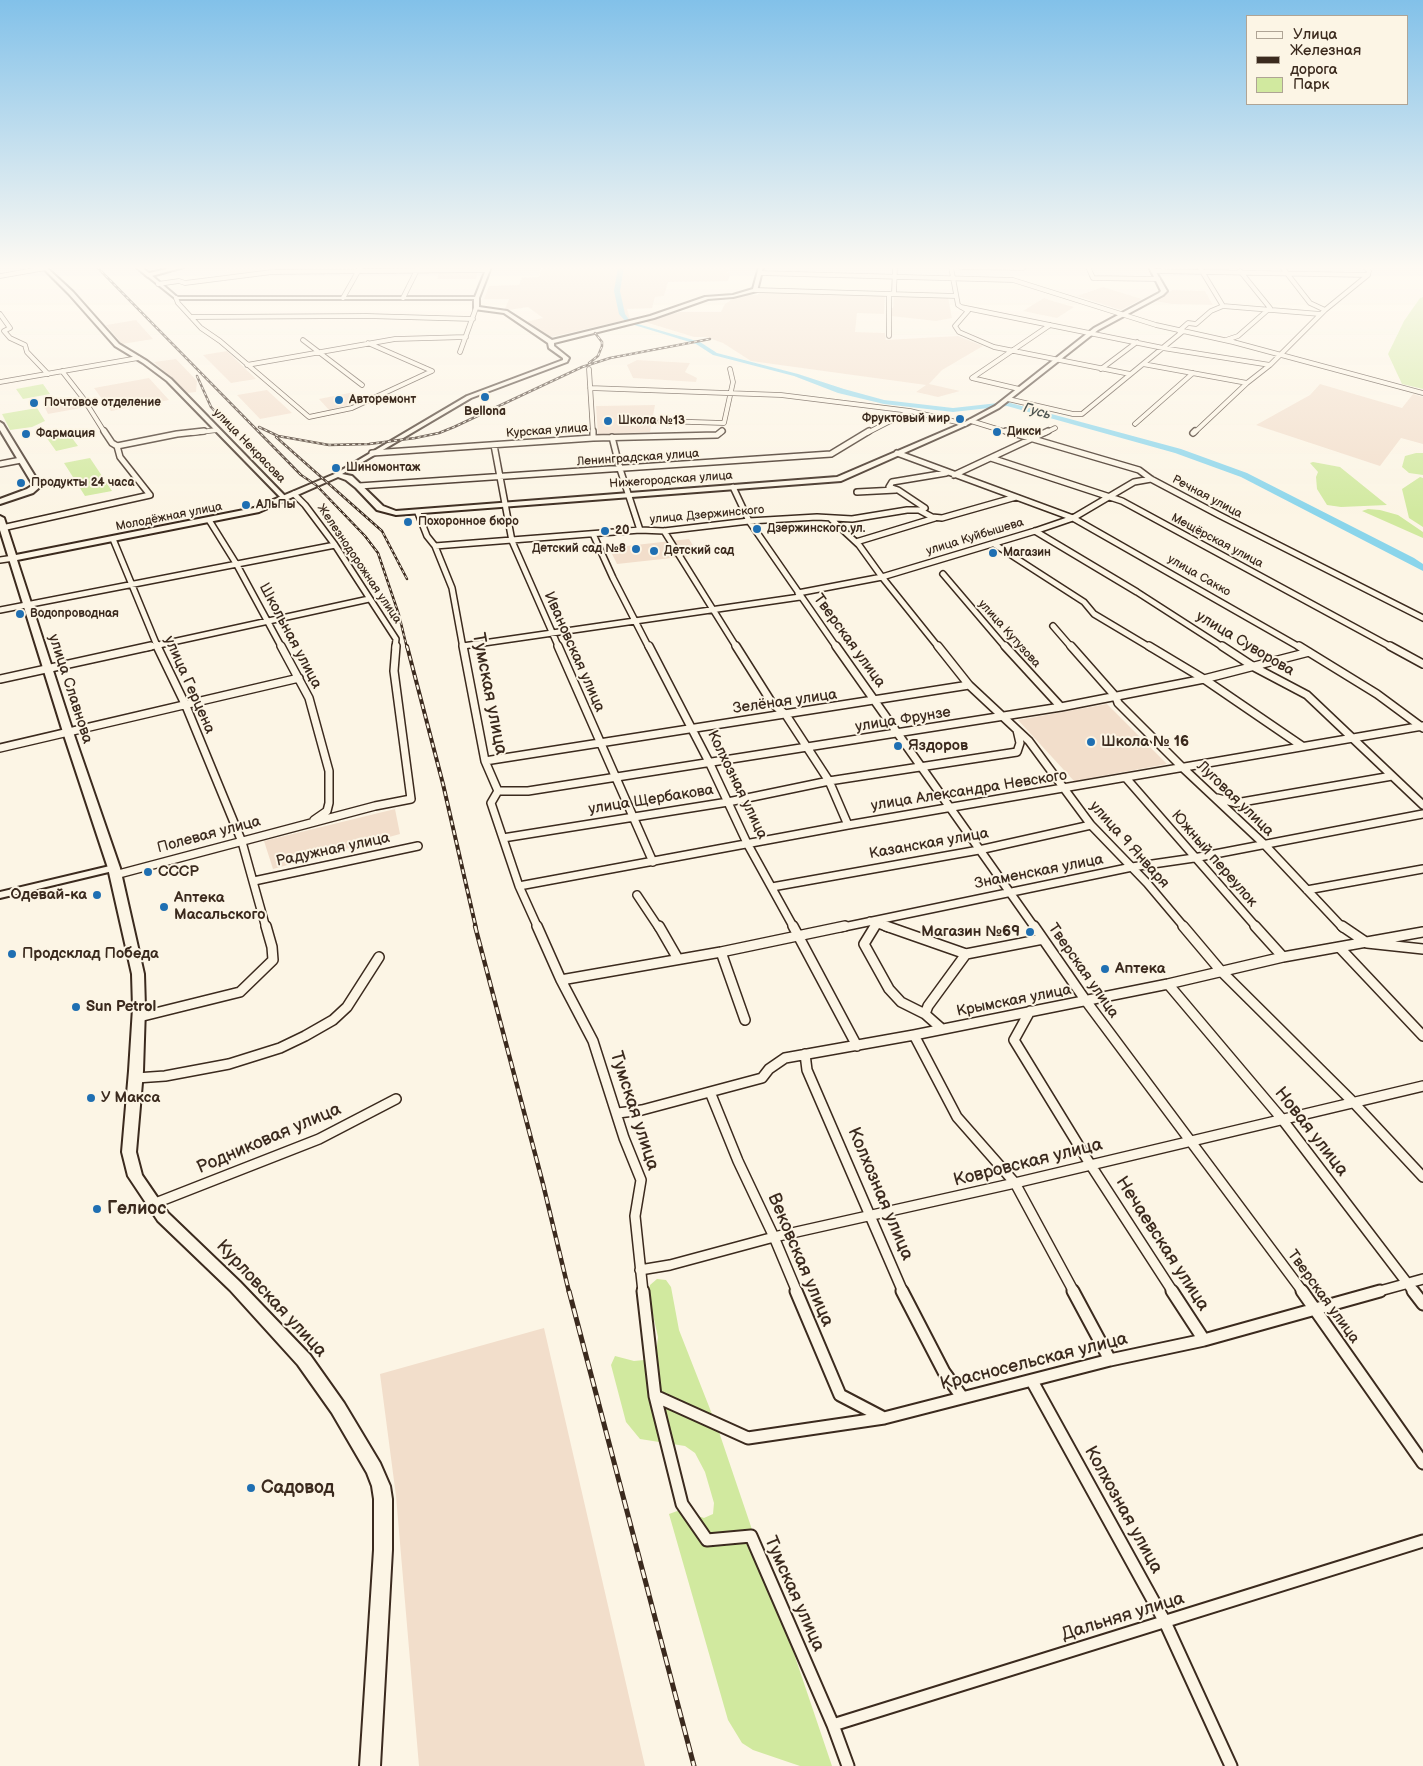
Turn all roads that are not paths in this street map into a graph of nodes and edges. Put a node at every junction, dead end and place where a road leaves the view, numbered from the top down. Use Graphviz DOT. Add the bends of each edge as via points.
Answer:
graph roads {
  1 [pos="26,349"];
  2 [pos="123,349"];
  3 [pos="228,349"];
  4 [pos="328,349"];
  5 [pos="383,349"];
  6 [pos="554,349"];
  7 [pos="1069,349"];
  8 [pos="1127,349"];
  9 [pos="1161,349"];
  10 [pos="1171,349"];
  11 [pos="1260,349"];
  12 [pos="1285,349"];
  13 [pos="1011,350"];
  14 [pos="318,351"];
  15 [pos="1280,355"];
  16 [pos="138,358"];
  17 [pos="1055,360"];
  18 [pos="1143,364"];
  19 [pos="247,365"];
  20 [pos="1270,366"];
  21 [pos="589,369"];
  22 [pos="730,369"];
  23 [pos="1101,369"];
  24 [pos="62,371"];
  25 [pos="1193,373"];
  26 [pos="48,374"];
  27 [pos="1130,374"];
  28 [pos="0,382"];
  29 [pos="1248,383"];
  30 [pos="362,385"];
  31 [pos="590,388"];
  32 [pos="1019,389"];
  33 [pos="1423,393"];
  34 [pos="729,394"];
  35 [pos="1006,401"];
  36 [pos="908,412"];
  37 [pos="660,421"];
  38 [pos="968,423"];
  39 [pos="0,424"];
  40 [pos="1135,424"];
  41 [pos="1055,428"];
  42 [pos="218,430"];
  43 [pos="722,431"];
  44 [pos="1193,434"];
  45 [pos="612,437"];
  46 [pos="593,438"];
  47 [pos="1034,440"];
  48 [pos="494,445"];
  49 [pos="117,446"];
  50 [pos="372,453"];
  51 [pos="898,453"];
  52 [pos="991,458"];
  53 [pos="21,460"];
  54 [pos="0,464"];
  55 [pos="620,469"];
  56 [pos="948,473"];
  57 [pos="337,475"];
  58 [pos="954,475"];
  59 [pos="499,478"];
  60 [pos="1151,479"];
  61 [pos="359,486"];
  62 [pos="733,487"];
  63 [pos="898,490"];
  64 [pos="857,492"];
  65 [pos="294,494"];
  66 [pos="628,495"];
  67 [pos="1110,496"];
  68 [pos="1016,497"];
  69 [pos="284,498"];
  70 [pos="0,502"];
  71 [pos="505,504"];
  72 [pos="919,510"];
  73 [pos="418,512"];
  74 [pos="937,518"];
  75 [pos="1073,518"];
  76 [pos="831,519"];
  77 [pos="209,520"];
  78 [pos="749,521"];
  79 [pos="1,523"];
  80 [pos="640,530"];
  81 [pos="664,531"];
  82 [pos="1035,531"];
  83 [pos="593,534"];
  84 [pos="112,539"];
  85 [pos="512,541"];
  86 [pos="856,542"];
  87 [pos="994,544"];
  88 [pos="335,545"];
  89 [pos="436,546"];
  90 [pos="14,558"];
  91 [pos="0,560"];
  92 [pos="237,565"];
  93 [pos="943,574"];
  94 [pos="882,577"];
  95 [pos="131,586"];
  96 [pos="799,595"];
  97 [pos="370,599"];
  98 [pos="27,606"];
  99 [pos="0,610"];
  100 [pos="715,611"];
  101 [pos="1423,618"];
  102 [pos="267,620"];
  103 [pos="634,621"];
  104 [pos="1053,626"];
  105 [pos="553,634"];
  106 [pos="156,644"];
  107 [pos="462,646"];
  108 [pos="1309,652"];
  109 [pos="1423,664"];
  110 [pos="1254,667"];
  111 [pos="48,668"];
  112 [pos="299,678"];
  113 [pos="0,679"];
  114 [pos="1204,679"];
  115 [pos="969,685"];
  116 [pos="1116,697"];
  117 [pos="876,701"];
  118 [pos="186,706"];
  119 [pos="1060,707"];
  120 [pos="786,715"];
  121 [pos="1003,717"];
  122 [pos="1422,727"];
  123 [pos="691,728"];
  124 [pos="1017,730"];
  125 [pos="68,732"];
  126 [pos="899,734"];
  127 [pos="1352,739"];
  128 [pos="601,743"];
  129 [pos="1302,746"];
  130 [pos="0,748"];
  131 [pos="807,748"];
  132 [pos="485,761"];
  133 [pos="710,764"];
  134 [pos="922,768"];
  135 [pos="1183,768"];
  136 [pos="1392,776"];
  137 [pos="615,778"];
  138 [pos="1126,778"];
  139 [pos="829,781"];
  140 [pos="1063,790"];
  141 [pos="498,791"];
  142 [pos="1215,798"];
  143 [pos="411,799"];
  144 [pos="728,802"];
  145 [pos="1423,805"];
  146 [pos="951,807"];
  147 [pos="1423,814"];
  148 [pos="632,817"];
  149 [pos="310,823"];
  150 [pos="848,825"];
  151 [pos="1090,825"];
  152 [pos="503,838"];
  153 [pos="242,842"];
  154 [pos="747,843"];
  155 [pos="1264,844"];
  156 [pos="418,846"];
  157 [pos="979,850"];
  158 [pos="1194,858"];
  159 [pos="653,862"];
  160 [pos="1132,867"];
  161 [pos="1423,869"];
  162 [pos="114,871"];
  163 [pos="254,881"];
  164 [pos="519,886"];
  165 [pos="772,887"];
  166 [pos="1307,890"];
  167 [pos="1011,892"];
  168 [pos="0,895"];
  169 [pos="637,895"];
  170 [pos="868,920"];
  171 [pos="877,923"];
  172 [pos="1423,932"];
  173 [pos="798,936"];
  174 [pos="1043,939"];
  175 [pos="1367,943"];
  176 [pos="1340,948"];
  177 [pos="1423,949"];
  178 [pos="721,952"];
  179 [pos="966,954"];
  180 [pos="379,957"];
  181 [pos="1283,957"];
  182 [pos="678,959"];
  183 [pos="1222,971"];
  184 [pos="562,980"];
  185 [pos="1168,984"];
  186 [pos="1086,1001"];
  187 [pos="1030,1011"];
  188 [pos="925,1014"];
  189 [pos="139,1017"];
  190 [pos="745,1020"];
  191 [pos="942,1030"];
  192 [pos="914,1035"];
  193 [pos="1423,1036"];
  194 [pos="857,1046"];
  195 [pos="805,1054"];
  196 [pos="136,1078"];
  197 [pos="1423,1086"];
  198 [pos="710,1092"];
  199 [pos="396,1099"];
  200 [pos="1354,1103"];
  201 [pos="618,1113"];
  202 [pos="1282,1119"];
  203 [pos="1190,1141"];
  204 [pos="1090,1164"];
  205 [pos="1423,1178"];
  206 [pos="1015,1183"];
  207 [pos="153,1204"];
  208 [pos="870,1216"];
  209 [pos="774,1237"];
  210 [pos="640,1270"];
  211 [pos="1423,1279"];
  212 [pos="1407,1283"];
  213 [pos="1423,1304"];
  214 [pos="1316,1310"];
  215 [pos="1204,1340"];
  216 [pos="1110,1360"];
  217 [pos="1032,1381"];
  218 [pos="655,1396"];
  219 [pos="962,1397"];
  220 [pos="884,1418"];
  221 [pos="1423,1463"];
  222 [pos="1423,1541"];
  223 [pos="1165,1622"];
  224 [pos="833,1725"];
  225 [pos="370,1766"];
  226 [pos="848,1766"];
  227 [pos="1231,1766"];
  1 -- 26 [label="street"];
  2 -- 16 [label="street, улица Некрасова"];
  3 -- 19 [label="street"];
  4 -- 14 [label="street"];
  5 -- 19 [label="street" via="432,371 352,408 309,418"];
  6 -- 50 [label="street" via="566,361 469,396"];
  7 -- 17 [label="main road, Нижегородская улица"];
  8 -- 23 [label="street"];
  9 -- 18 [label="street"];
  10 -- 20 [label="street"];
  11 -- 15 [label="street"];
  12 -- 15 [label="street"];
  13 -- 17 [label="street"];
  13 -- 32 [label="street" via="972,378"];
  14 -- 19 [label="street"];
  14 -- 30 [label="street"];
  15 -- 20 [label="street"];
  15 -- 33 [label="street"];
  16 -- 24 [label="street"];
  16 -- 42 [label="street, улица Некрасова" via="169,380"];
  17 -- 23 [label="street"];
  17 -- 32 [label="main road, Нижегородская улица"];
  18 -- 25 [label="street"];
  18 -- 27 [label="street"];
  20 -- 29 [label="street"];
  21 -- 31 [label="street"];
  22 -- 34 [label="street" via="733,382"];
  23 -- 27 [label="street"];
  24 -- 26 [label="street"];
  24 -- 49 [label="street" via="96,417 99,426"];
  25 -- 29 [label="street"];
  25 -- 40 [label="street"];
  26 -- 28 [label="street"];
  27 -- 35 [label="street" via="1082,414"];
  29 -- 44 [label="street"];
  31 -- 34 [label="street, Речная улица"];
  31 -- 46 [label="street"];
  32 -- 35 [label="main road, Нижегородская улица"];
  34 -- 36 [label="street, Речная улица" via="780,395"];
  34 -- 37 [label="street" via="724,423"];
  35 -- 38 [label="main road, Нижегородская улица"];
  36 -- 38 [label="street, Речная улица"];
  36 -- 55 [label="street, Ленинградская улица" via="831,454"];
  38 -- 47 [label="street, Речная улица"];
  38 -- 51 [label="main road, Нижегородская улица"];
  39 -- 53 [label="main road"];
  41 -- 47 [label="street"];
  42 -- 49 [label="street"];
  42 -- 69 [label="street, улица Некрасова"];
  43 -- 45 [label="street, Курская улица" via="717,435"];
  45 -- 46 [label="street, Курская улица"];
  45 -- 55 [label="street"];
  46 -- 48 [label="street, Курская улица"];
  47 -- 52 [label="street"];
  47 -- 60 [label="street, Речная улица" via="1139,470"];
  48 -- 50 [label="street, Курская улица"];
  48 -- 59 [label="street, Ивановская улица"];
  49 -- 79 [label="street" via="120,457 150,494 57,517"];
  50 -- 57 [label="street"];
  51 -- 56 [label="street, улица Сакко"];
  51 -- 62 [label="main road, Нижегородская улица" via="838,479"];
  52 -- 58 [label="street"];
  52 -- 67 [label="street, Мещёрская улица"];
  53 -- 54 [label="street"];
  53 -- 70 [label="main road" via="37,486"];
  55 -- 59 [label="street, Ленинградская улица"];
  55 -- 66 [label="street"];
  56 -- 58 [label="street, улица Сакко"];
  56 -- 63 [label="street, улица Сакко" via="892,482 889,487"];
  57 -- 61 [label="main road, Нижегородская улица" via="349,478"];
  57 -- 65 [label="main road, Молодёжная улица"];
  58 -- 68 [label="street, улица Сакко"];
  59 -- 61 [label="street, Ленинградская улица"];
  59 -- 71 [label="street, Ивановская улица"];
  60 -- 67 [label="street, улица Куйбышева" via="1134,482"];
  60 -- 101 [label="street, Речная улица"];
  61 -- 73 [label="main road, Нижегородская улица" via="380,508 396,513"];
  62 -- 66 [label="main road, Нижегородская улица"];
  62 -- 78 [label="street, Тверская улица"];
  63 -- 64 [label="street"];
  63 -- 72 [label="street, улица Дзержинского" via="925,508"];
  65 -- 69 [label="main road, Молодёжная улица"];
  65 -- 88 [label="street, Железнодорожная улица"];
  66 -- 71 [label="main road, Нижегородская улица"];
  66 -- 80 [label="street"];
  67 -- 75 [label="street, улица Куйбышева"];
  67 -- 109 [label="street, Мещёрская улица"];
  68 -- 74 [label="street"];
  68 -- 75 [label="street, улица Сакко"];
  69 -- 77 [label="main road, Молодёжная улица" via="256,510"];
  71 -- 73 [label="main road, Нижегородская улица"];
  71 -- 85 [label="street, Ивановская улица"];
  72 -- 74 [label="street, улица Дзержинского"];
  72 -- 76 [label="street, улица Дзержинского"];
  73 -- 89 [label="street, Тумская улица" via="427,536"];
  74 -- 86 [label="street"];
  75 -- 82 [label="street, улица Куйбышева"];
  75 -- 108 [label="street, улица Сакко"];
  76 -- 78 [label="street, улица Дзержинского"];
  76 -- 86 [label="street, улица 9 Января"];
  77 -- 84 [label="main road, Молодёжная улица"];
  77 -- 92 [label="street, Школьная улица"];
  78 -- 81 [label="street, улица Дзержинского"];
  78 -- 96 [label="street, Тверская улица"];
  79 -- 90 [label="main road, улица Славнова"];
  80 -- 81 [label="street, улица Дзержинского"];
  80 -- 83 [label="street, улица Дзержинского"];
  81 -- 100 [label="street"];
  82 -- 87 [label="street, улица Куйбышева"];
  82 -- 110 [label="street, улица Суворова"];
  83 -- 85 [label="street, улица Дзержинского"];
  83 -- 103 [label="street, Колхозная улица"];
  84 -- 90 [label="main road, Молодёжная улица"];
  84 -- 95 [label="street, улица Герцена"];
  85 -- 89 [label="street, улица Дзержинского"];
  85 -- 105 [label="street, Ивановская улица"];
  86 -- 94 [label="street, улица 9 Января"];
  87 -- 94 [label="street, улица Куйбышева"];
  87 -- 114 [label="street" via="1084,602 1094,614"];
  88 -- 92 [label="street"];
  88 -- 97 [label="street, Железнодорожная улица"];
  89 -- 107 [label="street, Тумская улица" via="452,588"];
  90 -- 91 [label="street, Молодёжная улица"];
  90 -- 98 [label="main road, улица Славнова"];
  92 -- 95 [label="street"];
  92 -- 102 [label="street, Школьная улица"];
  93 -- 119 [label="street, улица Кутузова"];
  94 -- 96 [label="street, улица Куйбышева"];
  94 -- 115 [label="street, улица 9 Января"];
  95 -- 98 [label="street"];
  95 -- 106 [label="street, улица Герцена"];
  96 -- 100 [label="street, улица Куйбышева"];
  96 -- 117 [label="street, Тверская улица"];
  97 -- 102 [label="street"];
  97 -- 143 [label="street, Железнодорожная улица" via="396,639 394,671"];
  98 -- 99 [label="street"];
  98 -- 111 [label="main road, улица Славнова"];
  100 -- 103 [label="street, улица Куйбышева"];
  100 -- 120 [label="street" via="772,703"];
  102 -- 106 [label="street"];
  102 -- 112 [label="street, Школьная улица"];
  103 -- 105 [label="street, улица Куйбышева"];
  103 -- 123 [label="street, Колхозная улица"];
  104 -- 116 [label="street, Луговая улица"];
  105 -- 107 [label="street, улица Куйбышева"];
  105 -- 128 [label="street, Ивановская улица"];
  106 -- 111 [label="street"];
  106 -- 118 [label="street, улица Герцена"];
  107 -- 132 [label="street, Тумская улица"];
  108 -- 110 [label="street, улица Фрунзе"];
  108 -- 122 [label="street, улица Сакко" via="1377,694"];
  110 -- 114 [label="street, улица Фрунзе"];
  110 -- 127 [label="street, улица Суворова" via="1307,695"];
  111 -- 113 [label="street"];
  111 -- 125 [label="main road, улица Славнова"];
  112 -- 118 [label="street"];
  112 -- 149 [label="street, Школьная улица" via="310,698 329,771 327,810"];
  114 -- 116 [label="street, улица Фрунзе"];
  114 -- 129 [label="street"];
  115 -- 117 [label="street, Зелёная улица"];
  115 -- 121 [label="street, улица 9 Января"];
  116 -- 119 [label="street, улица Фрунзе"];
  116 -- 135 [label="street, Луговая улица" via="1118,703"];
  117 -- 120 [label="street, Зелёная улица"];
  117 -- 126 [label="street, Тверская улица"];
  118 -- 125 [label="street"];
  118 -- 153 [label="street, улица Герцена"];
  119 -- 121 [label="street, улица Фрунзе"];
  120 -- 123 [label="street, Зелёная улица"];
  120 -- 131 [label="street"];
  121 -- 124 [label="street, улица 9 Января"];
  121 -- 126 [label="street, улица Фрунзе"];
  122 -- 127 [label="street, улица Александра Невского"];
  123 -- 128 [label="street, Зелёная улица"];
  123 -- 133 [label="street, Колхозная улица"];
  124 -- 134 [label="street, улица Щербакова" via="1020,744 1016,752"];
  124 -- 140 [label="street, улица 9 Января" via="1029,741"];
  125 -- 130 [label="street"];
  125 -- 162 [label="main road, улица Славнова"];
  126 -- 131 [label="street, улица Фрунзе"];
  126 -- 134 [label="street, Тверская улица"];
  127 -- 129 [label="street, улица Александра Невского"];
  127 -- 136 [label="street, улица Суворова"];
  128 -- 132 [label="street, Зелёная улица"];
  128 -- 137 [label="street, Ивановская улица"];
  129 -- 135 [label="street, улица Александра Невского"];
  131 -- 133 [label="street, улица Фрунзе"];
  131 -- 139 [label="street"];
  132 -- 141 [label="street, Тумская улица"];
  133 -- 137 [label="street, улица Фрунзе"];
  133 -- 144 [label="street, Колхозная улица"];
  134 -- 139 [label="street, улица Щербакова"];
  134 -- 146 [label="street, Тверская улица"];
  135 -- 138 [label="street, улица Александра Невского"];
  135 -- 142 [label="street, Луговая улица"];
  136 -- 142 [label="street" via="1236,803"];
  136 -- 145 [label="street, улица Суворова"];
  137 -- 141 [label="street, улица Фрунзе" via="528,791"];
  137 -- 148 [label="street, Ивановская улица"];
  138 -- 140 [label="street, улица Александра Невского"];
  138 -- 158 [label="street, Южный переулок"];
  139 -- 144 [label="street, улица Щербакова"];
  139 -- 150 [label="street"];
  140 -- 146 [label="street, улица Александра Невского"];
  140 -- 151 [label="street, улица 9 Января"];
  141 -- 152 [label="street, Тумская улица" via="491,803"];
  142 -- 155 [label="street, Луговая улица"];
  143 -- 149 [label="street, Полевая улица"];
  144 -- 148 [label="street, улица Щербакова"];
  144 -- 154 [label="street, Колхозная улица"];
  146 -- 150 [label="street, улица Александра Невского"];
  146 -- 157 [label="street, Тверская улица"];
  147 -- 155 [label="street, Знаменская улица"];
  148 -- 152 [label="street, улица Щербакова"];
  148 -- 159 [label="street, Ивановская улица"];
  149 -- 153 [label="street, Полевая улица"];
  150 -- 154 [label="street, улица Александра Невского"];
  151 -- 157 [label="street, Казанская улица"];
  151 -- 160 [label="street, улица 9 Января"];
  152 -- 164 [label="street, Тумская улица"];
  153 -- 162 [label="street, Полевая улица"];
  153 -- 163 [label="street, улица Герцена"];
  154 -- 159 [label="street, улица Александра Невского"];
  154 -- 165 [label="street, Колхозная улица"];
  155 -- 158 [label="street, Знаменская улица"];
  155 -- 166 [label="street, Луговая улица"];
  156 -- 163 [label="street, Радужная улица"];
  157 -- 165 [label="street, Казанская улица"];
  157 -- 167 [label="street, Тверская улица"];
  158 -- 160 [label="street, Знаменская улица"];
  158 -- 181 [label="street, Южный переулок"];
  159 -- 164 [label="street, улица Александра Невского"];
  160 -- 167 [label="street, Знаменская улица"];
  160 -- 183 [label="street, улица 9 Января"];
  161 -- 166 [label="street"];
  162 -- 168 [label="street, Полевая улица"];
  162 -- 189 [label="main road, Курловская улица" via="138,974"];
  163 -- 189 [label="street, улица Герцена" via="273,960 240,992"];
  164 -- 184 [label="street, Тумская улица"];
  165 -- 173 [label="street, Колхозная улица"];
  166 -- 175 [label="street, Луговая улица" via="1344,930"];
  167 -- 170 [label="street, Знаменская улица"];
  167 -- 174 [label="street, Тверская улица"];
  169 -- 182 [label="street"];
  170 -- 171 [label="street"];
  170 -- 173 [label="street, Знаменская улица"];
  171 -- 179 [label="street"];
  171 -- 188 [label="street" via="864,944 889,989 901,1002"];
  172 -- 175 [label="street, Крымская улица"];
  173 -- 178 [label="street, Знаменская улица"];
  173 -- 194 [label="street, Колхозная улица"];
  174 -- 179 [label="street"];
  174 -- 186 [label="street, Тверская улица"];
  175 -- 176 [label="street, Крымская улица"];
  175 -- 177 [label="street, Луговая улица"];
  176 -- 181 [label="street, Крымская улица"];
  176 -- 193 [label="street"];
  178 -- 182 [label="street, Знаменская улица"];
  178 -- 190 [label="street"];
  179 -- 188 [label="street"];
  180 -- 196 [label="street" via="347,1007 333,1020 305,1036 280,1048 229,1064"];
  181 -- 183 [label="street, Крымская улица"];
  182 -- 184 [label="street, Знаменская улица"];
  183 -- 185 [label="street, Крымская улица"];
  183 -- 200 [label="street, улица 9 Января"];
  184 -- 201 [label="street, Тумская улица" via="593,1040"];
  185 -- 186 [label="street, Крымская улица"];
  185 -- 202 [label="street, Новая улица"];
  186 -- 187 [label="street, Крымская улица"];
  186 -- 203 [label="street, Тверская улица"];
  187 -- 191 [label="street, Крымская улица"];
  187 -- 204 [label="street, Нечаевская улица" via="1014,1040"];
  188 -- 191 [label="street"];
  189 -- 196 [label="main road, Курловская улица"];
  191 -- 192 [label="street, Крымская улица"];
  192 -- 194 [label="street, Крымская улица"];
  192 -- 206 [label="street" via="957,1117"];
  194 -- 195 [label="street, Крымская улица"];
  195 -- 198 [label="street, Крымская улица" via="785,1058 762,1078"];
  195 -- 208 [label="street, Колхозная улица" via="807,1070"];
  196 -- 207 [label="main road, Курловская улица" via="129,1152 135,1176"];
  197 -- 200 [label="street, Ковровская улица"];
  198 -- 201 [label="street, Крымская улица"];
  198 -- 209 [label="street, Вековская улица"];
  199 -- 207 [label="street, Родниковая улица" via="301,1147"];
  200 -- 202 [label="street, Ковровская улица"];
  200 -- 205 [label="street, улица 9 Января"];
  201 -- 210 [label="street, Тумская улица" via="641,1180 636,1216"];
  202 -- 203 [label="street, Ковровская улица"];
  202 -- 212 [label="street, Новая улица"];
  203 -- 204 [label="street, Ковровская улица"];
  203 -- 214 [label="street, Тверская улица"];
  204 -- 206 [label="street, Ковровская улица"];
  204 -- 215 [label="street, Нечаевская улица"];
  206 -- 208 [label="street, Ковровская улица"];
  206 -- 216 [label="street"];
  207 -- 225 [label="main road, Курловская улица" via="304,1360 338,1408 374,1469 383,1499 383,1550"];
  208 -- 209 [label="street, Ковровская улица"];
  208 -- 219 [label="street, Колхозная улица" via="944,1372"];
  209 -- 210 [label="street, Ковровская улица"];
  209 -- 220 [label="street, Вековская улица" via="840,1395"];
  210 -- 218 [label="street, Тумская улица"];
  211 -- 212 [label="street, Красносельская улица"];
  212 -- 213 [label="street, Новая улица"];
  212 -- 214 [label="street, Красносельская улица"];
  214 -- 215 [label="street, Красносельская улица"];
  214 -- 221 [label="street, Тверская улица"];
  215 -- 216 [label="street, Красносельская улица"];
  216 -- 217 [label="street, Красносельская улица"];
  217 -- 219 [label="street, Красносельская улица"];
  217 -- 223 [label="street, Колхозная улица"];
  218 -- 220 [label="street, Красносельская улица" via="748,1438"];
  218 -- 224 [label="street, Тумская улица" via="682,1504 707,1540 751,1536"];
  219 -- 220 [label="street, Красносельская улица"];
  222 -- 223 [label="street, Дальняя улица"];
  223 -- 224 [label="street, Дальняя улица"];
  223 -- 227 [label="street, Колхозная улица"];
  224 -- 226 [label="street, Тумская улица"];
}
